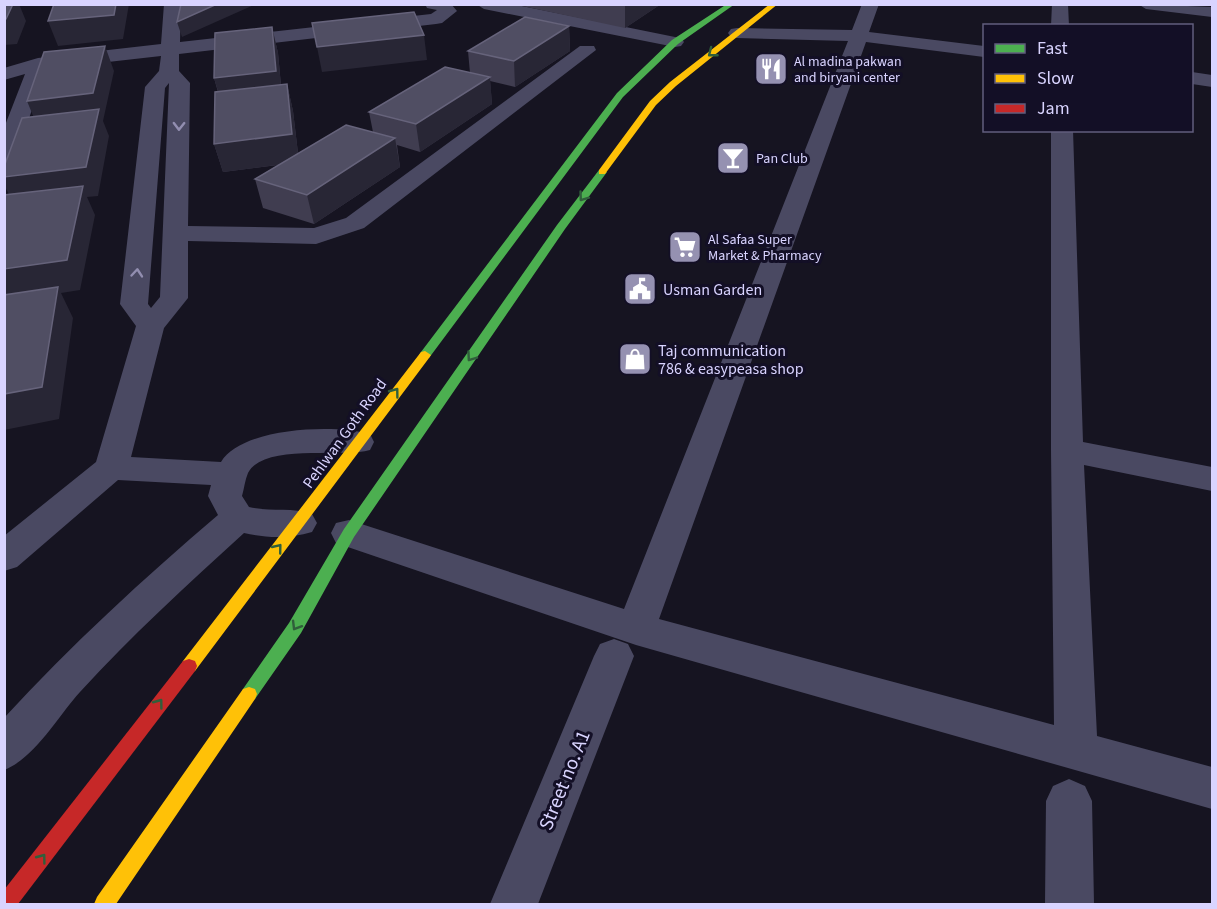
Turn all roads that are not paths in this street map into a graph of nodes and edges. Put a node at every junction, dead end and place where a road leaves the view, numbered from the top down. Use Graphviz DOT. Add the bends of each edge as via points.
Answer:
graph roads {
  1 [pos="172,4"];
  2 [pos="433,4"];
  3 [pos="484,4"];
  4 [pos="732,4"];
  5 [pos="775,4"];
  6 [pos="872,4"];
  7 [pos="1060,4"];
  8 [pos="1146,4"];
  9 [pos="1212,12"];
  10 [pos="1060,24"];
  11 [pos="736,33"];
  12 [pos="859,36"];
  13 [pos="675,42"];
  14 [pos="587,50"];
  15 [pos="983,52"];
  16 [pos="169,61"];
  17 [pos="4,62"];
  18 [pos="38,64"];
  19 [pos="4,74"];
  20 [pos="1193,78"];
  21 [pos="1212,81"];
  22 [pos="1062,132"];
  23 [pos="4,159"];
  24 [pos="177,232"];
  25 [pos="150,326"];
  26 [pos="358,442"];
  27 [pos="1068,450"];
  28 [pos="111,468"];
  29 [pos="231,474"];
  30 [pos="1212,479"];
  31 [pos="237,518"];
  32 [pos="299,523"];
  33 [pos="349,533"];
  34 [pos="4,557"];
  35 [pos="625,643"];
  36 [pos="4,750"];
  37 [pos="1076,750"];
  38 [pos="1212,788"];
  39 [pos="1069,801"];
  40 [pos="6,904"];
  41 [pos="104,904"];
  42 [pos="513,904"];
  43 [pos="1070,904"];
  1 -- 16 [label="street"];
  2 -- 16 [label="street" via="448,11 436,19"];
  3 -- 13 [label="street"];
  4 -- 13 [label="main road, Pehlwan Goth Road"];
  5 -- 11 [label="main road"];
  6 -- 12 [label="street, Street no. A1"];
  7 -- 10 [label="street"];
  8 -- 9 [label="street"];
  11 -- 12 [label="street"];
  11 -- 33 [label="main road, one-way" via="653,103 561,227"];
  12 -- 15 [label="street"];
  12 -- 35 [label="street, Street no. A1"];
  26 -- 13 [label="main road, Pehlwan Goth Road, one-way" via="620,94"];
  14 -- 24 [label="street" via="355,223 316,236"];
  16 -- 18 [label="street"];
  16 -- 24 [label="street, one-way" via="180,83"];
  25 -- 16 [label="street, one-way" via="134,304 155,87"];
  17 -- 18 [label="street"];
  18 -- 19 [label="street"];
  18 -- 23 [label="street"];
  20 -- 21 [label="street"];
  22 -- 27 [label="street"];
  24 -- 25 [label="street" via="174,298"];
  25 -- 28 [label="street"];
  26 -- 29 [label="street" via="293,442 239,460"];
  26 -- 32 [label="main road, Pehlwan Goth Road"];
  27 -- 30 [label="street"];
  27 -- 37 [label="street"];
  28 -- 29 [label="street"];
  28 -- 34 [label="street"];
  29 -- 31 [label="street" via="225,496"];
  31 -- 32 [label="street" via="265,524"];
  31 -- 36 [label="street" via="65,680"];
  40 -- 32 [label="main road, Pehlwan Goth Road, one-way"];
  33 -- 35 [label="street"];
  33 -- 41 [label="main road, one-way" via="295,628"];
  35 -- 37 [label="street"];
  35 -- 42 [label="street, Street no. A1"];
  37 -- 38 [label="street"];
  39 -- 43 [label="street"];
}
